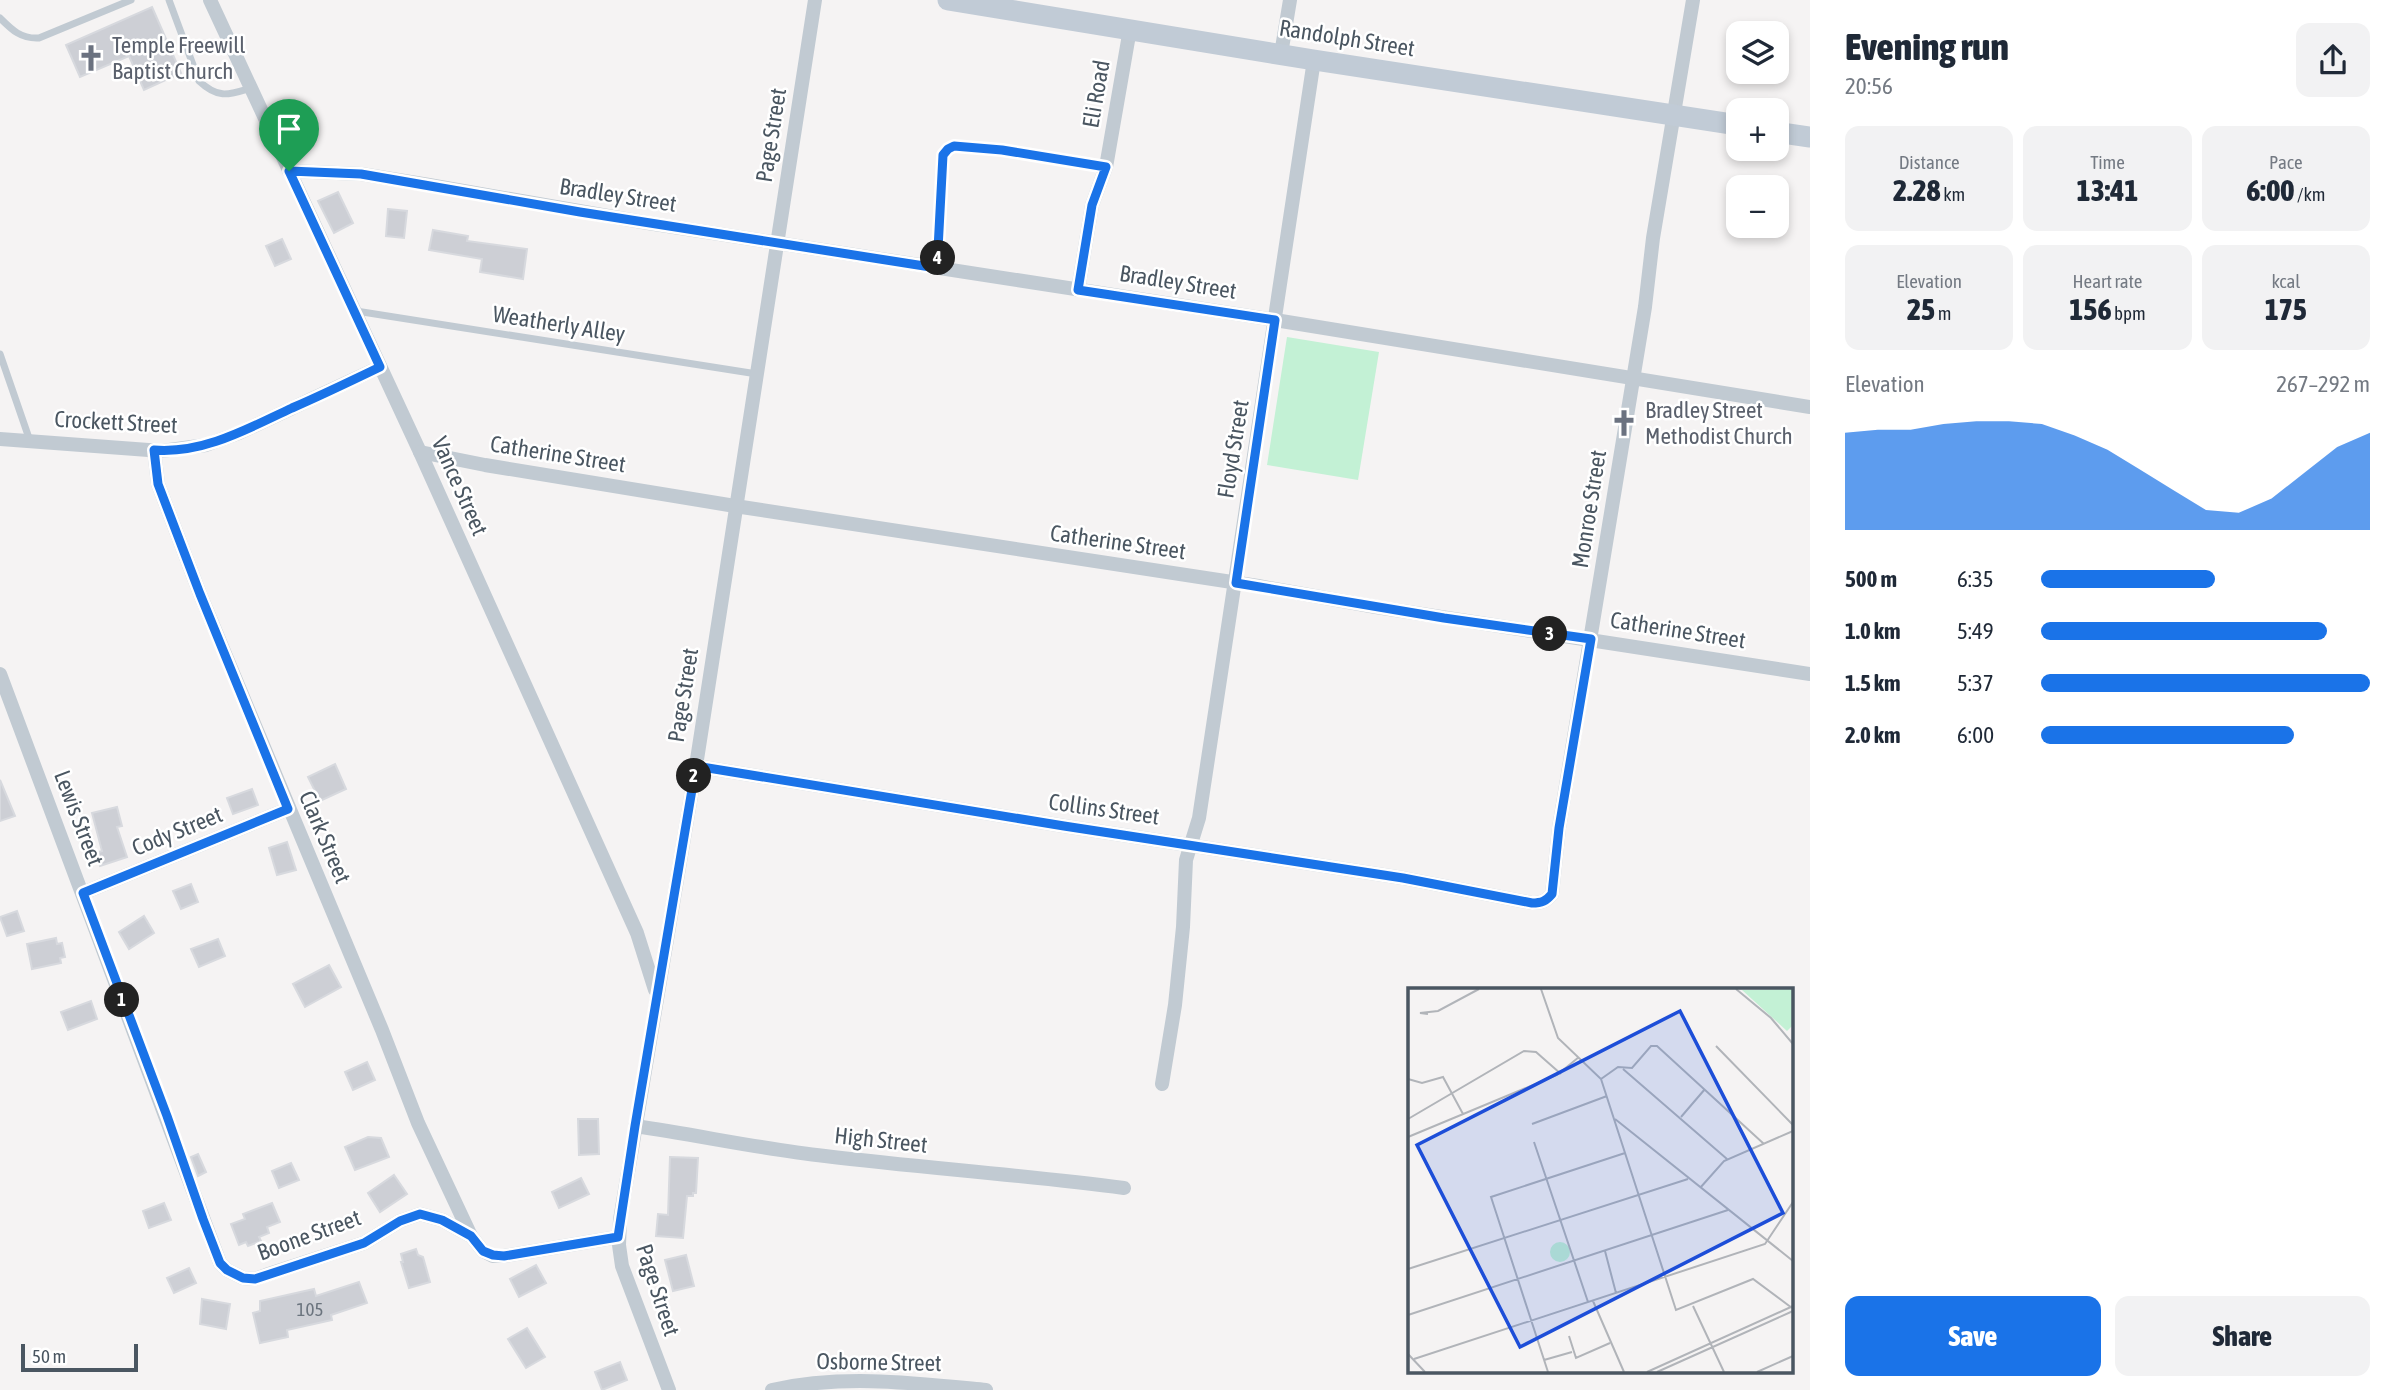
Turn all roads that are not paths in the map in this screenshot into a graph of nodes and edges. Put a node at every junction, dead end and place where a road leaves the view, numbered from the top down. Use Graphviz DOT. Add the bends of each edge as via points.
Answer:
graph roads {
  1 [pos="131,0"];
  2 [pos="169,0"];
  3 [pos="210,0"];
  4 [pos="815,0"];
  5 [pos="948,0"];
  6 [pos="1290,0"];
  7 [pos="1693,0"];
  8 [pos="0,18"];
  9 [pos="1130,29"];
  10 [pos="1280,54"];
  11 [pos="1314,60"];
  12 [pos="251,88"];
  13 [pos="1674,115"];
  14 [pos="1726,123"];
  15 [pos="1789,134"];
  16 [pos="1810,137"];
  17 [pos="1106,167"];
  18 [pos="289,171"];
  19 [pos="778,243"];
  20 [pos="937,268"];
  21 [pos="1078,290"];
  22 [pos="355,311"];
  23 [pos="1275,320"];
  24 [pos="0,354"];
  25 [pos="380,367"];
  26 [pos="757,374"];
  27 [pos="1632,378"];
  28 [pos="1810,407"];
  29 [pos="0,439"];
  30 [pos="30,441"];
  31 [pos="154,450"];
  32 [pos="420,452"];
  33 [pos="735,506"];
  34 [pos="1236,583"];
  35 [pos="1591,639"];
  36 [pos="0,674"];
  37 [pos="1810,674"];
  38 [pos="696,766"];
  39 [pos="288,809"];
  40 [pos="1191,845"];
  41 [pos="83,893"];
  42 [pos="1506,898"];
  43 [pos="657,995"];
  44 [pos="1162,1084"];
  45 [pos="635,1126"];
  46 [pos="187,1175"];
  47 [pos="1124,1188"];
  48 [pos="471,1236"];
  49 [pos="618,1237"];
  50 [pos="827,1386"];
  51 [pos="669,1390"];
  52 [pos="772,1390"];
  53 [pos="986,1390"];
  1 -- 8 [label="lane" via="39,38 17,34"];
  2 -- 12 [label="lane" via="199,81 218,94"];
  3 -- 12 [label="street, Vance Street"];
  4 -- 19 [label="street, Page Street"];
  5 -- 9 [label="street, Randolph Street"];
  6 -- 10 [label="street"];
  7 -- 13 [label="street, Monroe Street"];
  9 -- 10 [label="street, Randolph Street"];
  9 -- 17 [label="street, Eli Road"];
  10 -- 11 [label="street, Randolph Street"];
  11 -- 13 [label="street, Randolph Street"];
  11 -- 23 [label="street, Floyd Street"];
  12 -- 18 [label="street, Vance Street"];
  13 -- 14 [label="street, Randolph Street"];
  13 -- 27 [label="street, Monroe Street"];
  15 -- 16 [label="street"];
  17 -- 20 [label="lane" via="1002,150 948,149 943,155"];
  17 -- 21 [label="street, Eli Road" via="1092,205"];
  18 -- 19 [label="street, Bradley Street" via="361,174"];
  18 -- 22 [label="street, Vance Street"];
  19 -- 20 [label="street, Bradley Street"];
  19 -- 26 [label="street, Page Street"];
  20 -- 21 [label="street, Bradley Street"];
  21 -- 23 [label="street, Bradley Street"];
  22 -- 25 [label="street, Vance Street"];
  22 -- 26 [label="lane, Weatherly Alley"];
  23 -- 27 [label="street, Bradley Street"];
  23 -- 34 [label="street, Floyd Street"];
  24 -- 30 [label="lane"];
  25 -- 31 [label="street, Crockett Street" via="239,433 206,445"];
  25 -- 32 [label="street, Vance Street"];
  26 -- 33 [label="street, Page Street"];
  27 -- 28 [label="street, Bradley Street"];
  27 -- 35 [label="street, Monroe Street"];
  29 -- 30 [label="street, Crockett Street"];
  30 -- 31 [label="street, Crockett Street"];
  31 -- 39 [label="street, Clark Street" via="156,477 167,509"];
  32 -- 33 [label="street, Catherine Street"];
  32 -- 43 [label="street, Vance Street" via="637,933"];
  33 -- 34 [label="street, Catherine Street"];
  33 -- 38 [label="street, Page Street"];
  34 -- 35 [label="street, Catherine Street"];
  34 -- 40 [label="street, Floyd Street"];
  35 -- 37 [label="street, Catherine Street"];
  35 -- 42 [label="street, Monroe Street" via="1552,894 1540,903"];
  36 -- 41 [label="street, Lewis Street"];
  38 -- 40 [label="street, Collins Street"];
  38 -- 43 [label="street, Page Street"];
  39 -- 41 [label="street, Cody Street"];
  39 -- 48 [label="street, Clark Street" via="418,1123"];
  40 -- 42 [label="street, Collins Street"];
  40 -- 44 [label="street"];
  41 -- 46 [label="street, Lewis Street"];
  43 -- 45 [label="street, Page Street"];
  45 -- 47 [label="street, High Street" via="822,1156"];
  45 -- 49 [label="street, Page Street"];
  46 -- 48 [label="street, Boone Street" via="220,1263 243,1278 255,1279 337,1254 420,1214"];
  48 -- 49 [label="street, Boone Street" via="483,1251 504,1256"];
  49 -- 51 [label="street, Page Street" via="622,1265"];
  50 -- 52 [label="street, Osborne Street"];
  50 -- 53 [label="street, Osborne Street" via="849,1380"];
}
